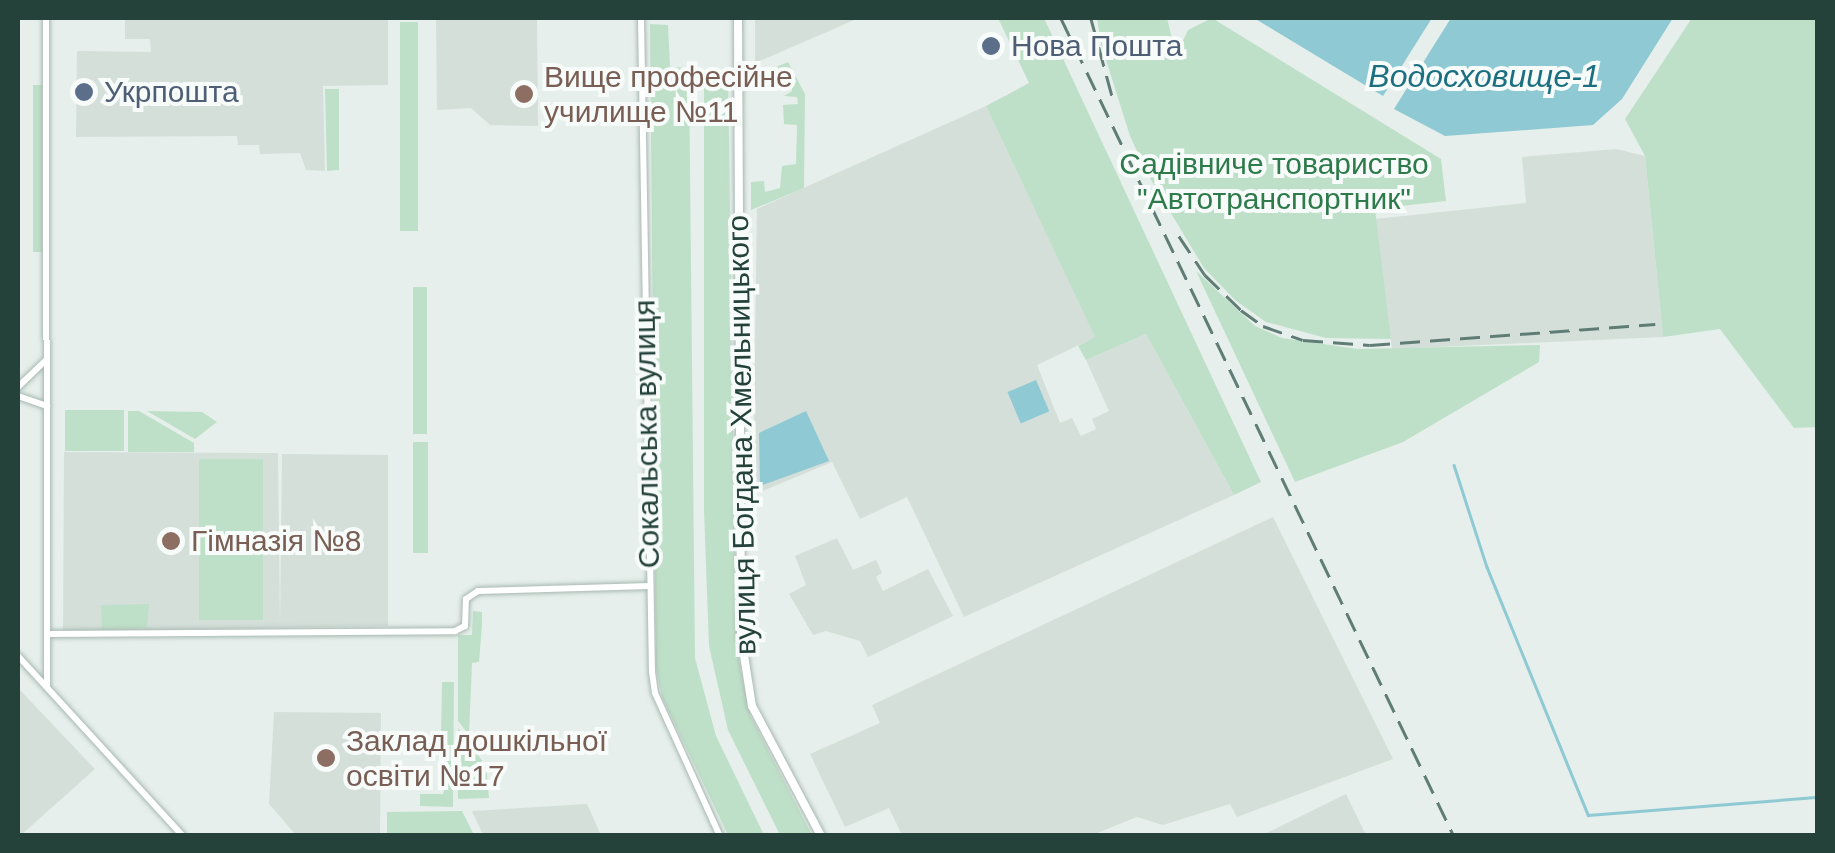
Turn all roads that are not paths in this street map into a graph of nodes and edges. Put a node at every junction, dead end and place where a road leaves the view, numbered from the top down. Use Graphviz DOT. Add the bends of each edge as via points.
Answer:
graph roads {
  1 [pos="46,18"];
  2 [pos="641,18"];
  3 [pos="738,18"];
  4 [pos="46,360"];
  5 [pos="18,388"];
  6 [pos="18,396"];
  7 [pos="47,406"];
  8 [pos="650,586"];
  9 [pos="48,634"];
  10 [pos="18,656"];
  11 [pos="47,686"];
  12 [pos="183,836"];
  13 [pos="720,836"];
  14 [pos="821,836"];
  1 -- 4 [label="street"];
  2 -- 8 [label="street, Сокальська вулиця"];
  3 -- 14 [label="street, вулиця Богдана Хмельницького" via="741,636 752,706"];
  4 -- 5 [label="street"];
  4 -- 7 [label="street"];
  6 -- 7 [label="street"];
  7 -- 9 [label="street"];
  8 -- 9 [label="street" via="478,592 466,599 465,626 455,631"];
  8 -- 13 [label="street, Сокальська вулиця" via="655,692"];
  9 -- 11 [label="street"];
  10 -- 11 [label="street"];
  11 -- 12 [label="street"];
}
